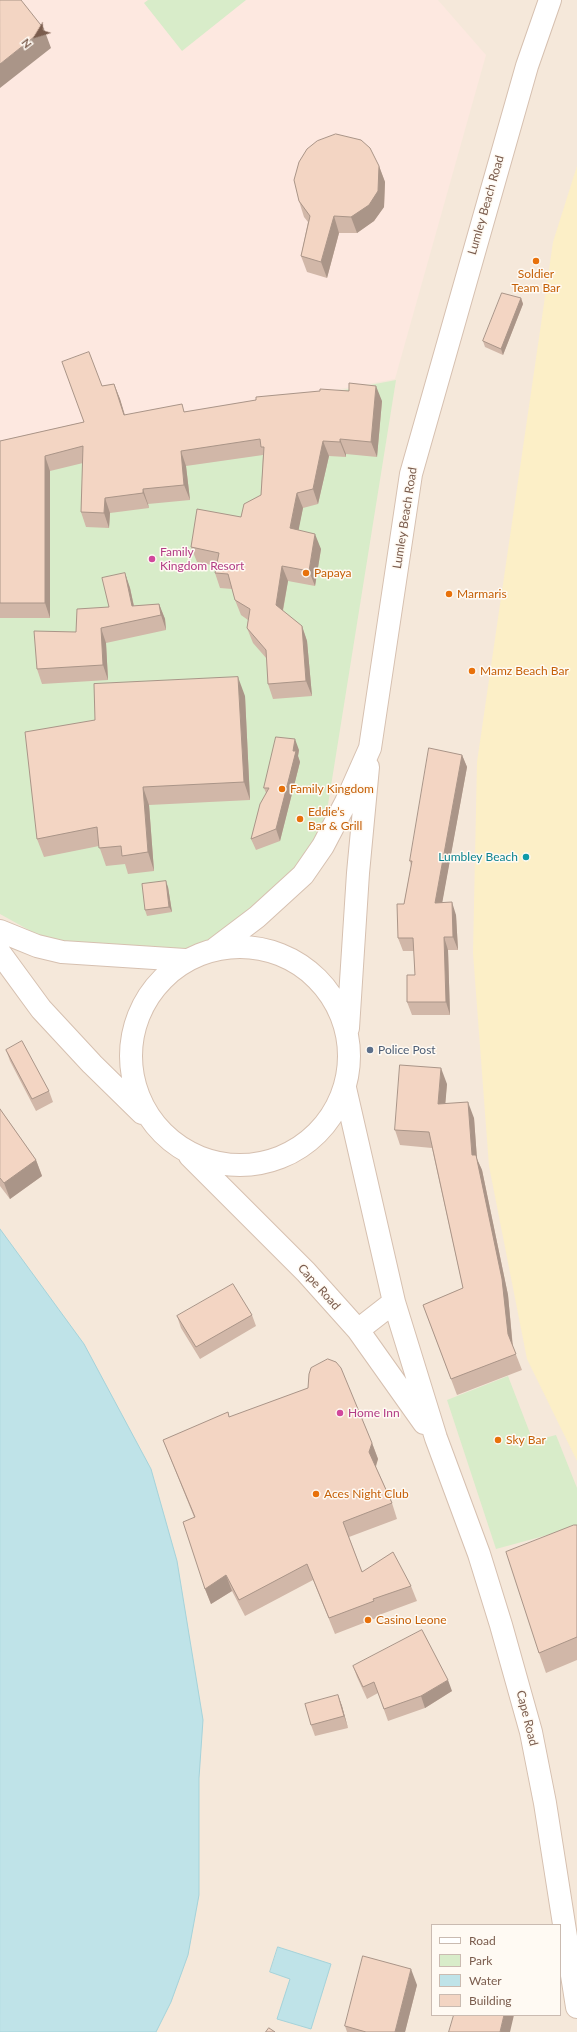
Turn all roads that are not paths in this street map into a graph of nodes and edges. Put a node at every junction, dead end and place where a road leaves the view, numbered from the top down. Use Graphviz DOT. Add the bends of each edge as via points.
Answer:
graph roads {
  1 [pos="550,0"];
  2 [pos="370,748"];
  3 [pos="0,931"];
  4 [pos="216,948"];
  5 [pos="0,953"];
  6 [pos="185,960"];
  7 [pos="347,1032"];
  8 [pos="345,1088"];
  9 [pos="153,1124"];
  10 [pos="185,1151"];
  11 [pos="394,1302"];
  12 [pos="358,1330"];
  13 [pos="436,1438"];
  14 [pos="577,2007"];
  1 -- 2 [label="main road, Lumley Beach Road" via="527,66 411,474"];
  2 -- 4 [label="main road, Lumley Beach Road" via="323,846 303,875 257,917"];
  2 -- 7 [label="main road"];
  3 -- 6 [label="main road" via="37,946 62,952"];
  4 -- 6 [label="main road"];
  4 -- 7 [label="main road" via="259,947 299,963 330,992"];
  5 -- 9 [label="main road, Cape Road" via="41,1009"];
  6 -- 9 [label="main road" via="160,979 143,1004 132,1034 131,1065 138,1095"];
  7 -- 8 [label="main road" via="350,1060"];
  8 -- 10 [label="main road" via="328,1123 298,1149 262,1164 222,1164"];
  8 -- 11 [label="main road, Cape Road"];
  9 -- 10 [label="main road, Cape Road"];
  10 -- 12 [label="main road, Cape Road" via="306,1272"];
  11 -- 12 [label="main road"];
  11 -- 13 [label="main road, Cape Road"];
  12 -- 13 [label="main road, Cape Road"];
  13 -- 14 [label="main road, Cape Road" via="502,1625 531,1732 545,1803"];
}
